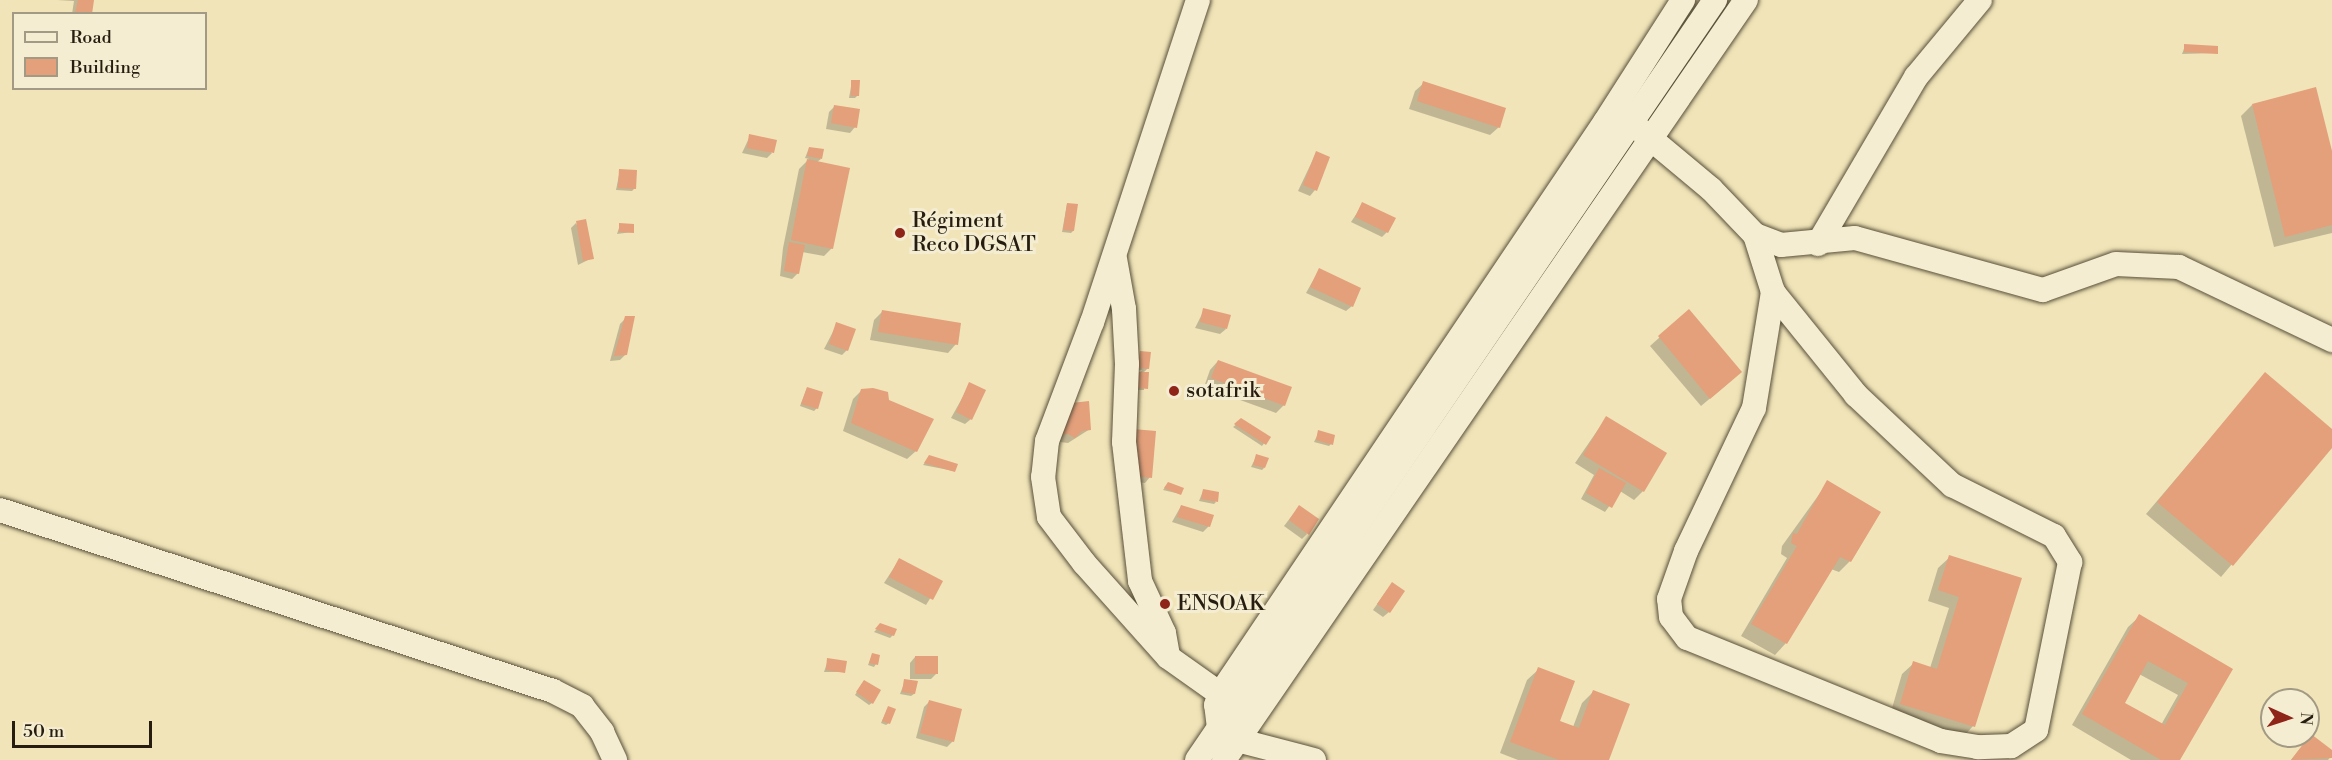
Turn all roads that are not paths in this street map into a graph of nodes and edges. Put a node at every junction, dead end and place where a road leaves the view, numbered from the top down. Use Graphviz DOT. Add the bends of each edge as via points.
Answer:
graph roads {
  1 [pos="1197,0"];
  2 [pos="1683,0"];
  3 [pos="1715,0"];
  4 [pos="1746,0"];
  5 [pos="1980,0"];
  6 [pos="1641,130"];
  7 [pos="1755,235"];
  8 [pos="1818,244"];
  9 [pos="1114,255"];
  10 [pos="1773,292"];
  11 [pos="2332,340"];
  12 [pos="0,510"];
  13 [pos="1168,657"];
  14 [pos="1220,694"];
  15 [pos="1228,734"];
  16 [pos="615,760"];
  17 [pos="1197,760"];
  18 [pos="1224,760"];
  19 [pos="1314,760"];
  1 -- 9 [label="street"];
  2 -- 14 [label="street"];
  3 -- 6 [label="street"];
  4 -- 6 [label="street"];
  5 -- 8 [label="street" via="1916,77"];
  6 -- 7 [label="street" via="1711,189"];
  6 -- 15 [label="street"];
  7 -- 8 [label="street" via="1781,245"];
  7 -- 10 [label="street"];
  8 -- 11 [label="street" via="1855,238 2043,290 2116,264 2179,267"];
  9 -- 13 [label="street" via="1124,309 1124,442 1140,581 1164,633"];
  9 -- 13 [label="street" via="1047,441 1044,497 1049,517 1084,563"];
  10 -- 10 [label="street" via="1754,408 1686,550 1669,599 1671,617 1687,638 1941,741 1978,747 2011,746 2036,730 2070,562 2054,536 1952,485 1856,395"];
  12 -- 16 [label="street" via="553,691 582,706 602,732"];
  13 -- 14 [label="street"];
  14 -- 15 [label="street" via="1216,705"];
  15 -- 17 [label="street"];
  15 -- 18 [label="street"];
  15 -- 19 [label="street"];
}
